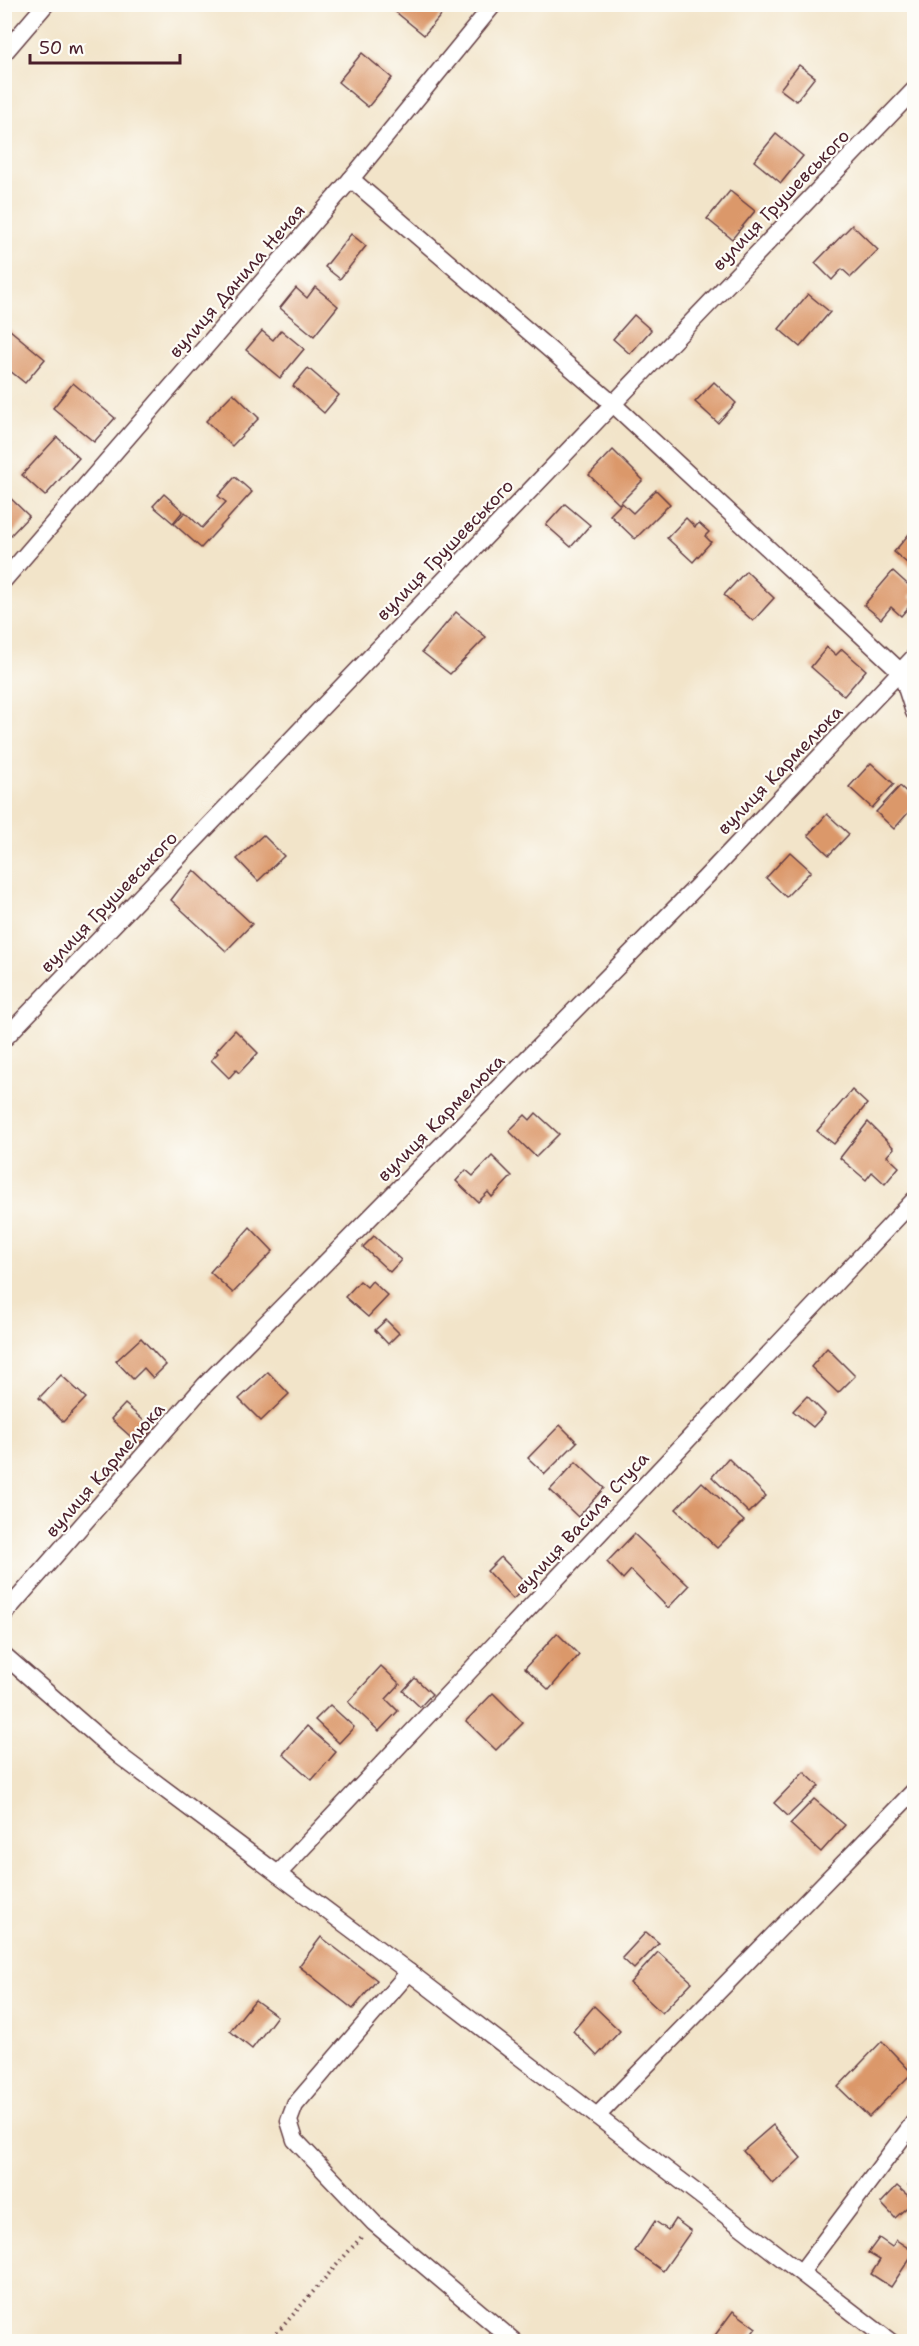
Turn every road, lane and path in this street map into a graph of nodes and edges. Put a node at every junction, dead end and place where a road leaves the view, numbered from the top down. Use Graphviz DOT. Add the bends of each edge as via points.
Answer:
graph roads {
  1 [pos="46,4"];
  2 [pos="494,4"];
  3 [pos="4,53"];
  4 [pos="915,90"];
  5 [pos="351,179"];
  6 [pos="612,403"];
  7 [pos="4,580"];
  8 [pos="915,657"];
  9 [pos="901,672"];
  10 [pos="915,712"];
  11 [pos="4,1039"];
  12 [pos="915,1200"];
  13 [pos="4,1614"];
  14 [pos="4,1655"];
  15 [pos="915,1791"];
  16 [pos="278,1874"];
  17 [pos="409,1972"];
  18 [pos="597,2116"];
  19 [pos="915,2122"];
  20 [pos="374,2223"];
  21 [pos="802,2271"];
  22 [pos="269,2342"];
  23 [pos="515,2342"];
  24 [pos="891,2342"];
  1 -- 3 [label="street"];
  2 -- 5 [label="street, вулиця Данила Нечая"];
  4 -- 6 [label="street, вулиця Грушевського"];
  5 -- 6 [label="street"];
  5 -- 7 [label="street, вулиця Данила Нечая"];
  6 -- 9 [label="street"];
  6 -- 11 [label="street, вулиця Грушевського"];
  8 -- 9 [label="street, вулиця Кармелюка"];
  9 -- 10 [label="street"];
  9 -- 13 [label="street, вулиця Кармелюка" via="704,879 205,1385"];
  12 -- 16 [label="street, вулиця Василя Стуса"];
  14 -- 16 [label="street" via="120,1756"];
  15 -- 18 [label="street"];
  16 -- 17 [label="street"];
  17 -- 18 [label="street"];
  17 -- 20 [label="street" via="294,2105 289,2121 295,2140"];
  18 -- 21 [label="street"];
  19 -- 21 [label="street"];
  20 -- 22 [label="path"];
  20 -- 23 [label="street"];
  21 -- 24 [label="street"];
}
